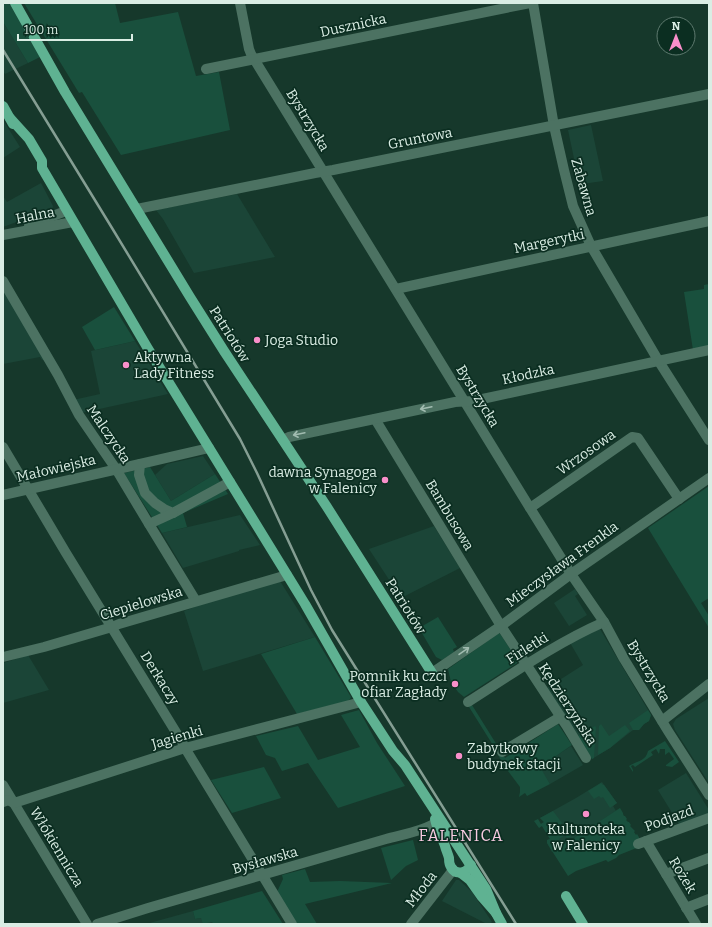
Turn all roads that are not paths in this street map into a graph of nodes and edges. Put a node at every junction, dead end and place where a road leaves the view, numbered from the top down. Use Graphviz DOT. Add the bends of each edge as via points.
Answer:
graph roads {
  1 [pos="15,3"];
  2 [pos="22,3"];
  3 [pos="240,3"];
  4 [pos="532,3"];
  5 [pos="22,14"];
  6 [pos="255,59"];
  7 [pos="206,69"];
  8 [pos="709,94"];
  9 [pos="5,111"];
  10 [pos="554,126"];
  11 [pos="324,172"];
  12 [pos="136,209"];
  13 [pos="66,211"];
  14 [pos="709,221"];
  15 [pos="73,222"];
  16 [pos="3,234"];
  17 [pos="591,246"];
  18 [pos="3,281"];
  19 [pos="396,289"];
  20 [pos="709,350"];
  21 [pos="658,360"];
  22 [pos="465,402"];
  23 [pos="376,419"];
  24 [pos="283,440"];
  25 [pos="709,440"];
  26 [pos="3,447"];
  27 [pos="209,448"];
  28 [pos="140,464"];
  29 [pos="116,469"];
  30 [pos="709,478"];
  31 [pos="230,482"];
  32 [pos="28,489"];
  33 [pos="3,495"];
  34 [pos="679,499"];
  35 [pos="530,508"];
  36 [pos="173,513"];
  37 [pos="149,524"];
  38 [pos="571,574"];
  39 [pos="287,575"];
  40 [pos="196,601"];
  41 [pos="604,622"];
  42 [pos="501,626"];
  43 [pos="112,627"];
  44 [pos="3,657"];
  45 [pos="526,665"];
  46 [pos="432,673"];
  47 [pos="709,684"];
  48 [pos="361,702"];
  49 [pos="468,702"];
  50 [pos="560,717"];
  51 [pos="662,720"];
  52 [pos="185,748"];
  53 [pos="502,752"];
  54 [pos="586,758"];
  55 [pos="3,785"];
  56 [pos="709,795"];
  57 [pos="3,802"];
  58 [pos="14,802"];
  59 [pos="709,818"];
  60 [pos="438,821"];
  61 [pos="642,843"];
  62 [pos="460,850"];
  63 [pos="709,858"];
  64 [pos="449,859"];
  65 [pos="471,865"];
  66 [pos="457,871"];
  67 [pos="666,874"];
  68 [pos="262,875"];
  69 [pos="566,896"];
  70 [pos="709,899"];
  71 [pos="686,908"];
  72 [pos="496,913"];
  73 [pos="87,924"];
  74 [pos="97,924"];
  75 [pos="292,924"];
  76 [pos="411,924"];
  77 [pos="502,924"];
  78 [pos="583,924"];
  79 [pos="696,924"];
  1 -- 5 [label="main road, Patriotów"];
  2 -- 5 [label="street"];
  3 -- 6 [label="street, Bystrzycka" via="249,49"];
  4 -- 6 [label="street, Dusznicka"];
  4 -- 10 [label="street, Zabawna"];
  5 -- 12 [label="main road, Patriotów" via="65,92"];
  6 -- 7 [label="street, Dusznicka"];
  6 -- 11 [label="street, Bystrzycka"];
  8 -- 10 [label="street, Gruntowa"];
  9 -- 13 [label="main road" via="29,139"];
  10 -- 11 [label="street, Gruntowa"];
  10 -- 17 [label="street, Zabawna" via="570,199"];
  11 -- 12 [label="street, Gruntowa"];
  11 -- 19 [label="street, Bystrzycka"];
  12 -- 24 [label="main road, Patriotów"];
  13 -- 15 [label="main road"];
  13 -- 16 [label="street, Halna"];
  14 -- 17 [label="street, Margerytki"];
  15 -- 16 [label="street, Halna"];
  15 -- 27 [label="main road"];
  17 -- 19 [label="street, Margerytki"];
  17 -- 21 [label="street, Zabawna"];
  18 -- 29 [label="street, Malczycka" via="79,415"];
  19 -- 22 [label="street, Bystrzycka"];
  20 -- 21 [label="street, Kłodzka"];
  21 -- 22 [label="street, Kłodzka"];
  21 -- 25 [label="street, Zabawna"];
  22 -- 23 [label="street, Kłodzka, one-way"];
  22 -- 35 [label="street, Bystrzycka"];
  23 -- 24 [label="street, Kłodzka, one-way" via="289,436"];
  23 -- 42 [label="street, Bambusowa"];
  24 -- 46 [label="main road, Patriotów"];
  26 -- 32 [label="street, Derkaczy"];
  27 -- 28 [label="street, Małowiejska"];
  27 -- 31 [label="main road"];
  28 -- 29 [label="street, Małowiejska"];
  28 -- 36 [label="street" via="139,475 145,493 155,503"];
  29 -- 32 [label="street, Małowiejska"];
  29 -- 37 [label="street, Malczycka"];
  30 -- 34 [label="street, Mieczysława Frenkla"];
  31 -- 36 [label="street"];
  31 -- 39 [label="main road"];
  32 -- 33 [label="street, Małowiejska"];
  32 -- 43 [label="street, Derkaczy"];
  34 -- 35 [label="street, Wrzosowa" via="638,438 632,436"];
  34 -- 38 [label="street, Mieczysława Frenkla"];
  35 -- 38 [label="street, Bystrzycka"];
  36 -- 37 [label="street"];
  37 -- 40 [label="street, Malczycka"];
  38 -- 41 [label="street, Bystrzycka"];
  38 -- 42 [label="street, Mieczysława Frenkla"];
  39 -- 40 [label="street, Ciepielowska"];
  39 -- 48 [label="main road"];
  40 -- 43 [label="street, Ciepielowska"];
  41 -- 45 [label="street, Firletki" via="563,642"];
  41 -- 51 [label="street, Bystrzycka"];
  42 -- 45 [label="street, Kędzierzyńska"];
  46 -- 42 [label="street, Mieczysława Frenkla, one-way"];
  43 -- 44 [label="street, Ciepielowska"];
  43 -- 52 [label="street, Derkaczy"];
  45 -- 49 [label="street, Firletki"];
  45 -- 50 [label="street, Kędzierzyńska"];
  47 -- 51 [label="street"];
  48 -- 52 [label="street, Jagienki"];
  48 -- 60 [label="main road" via="405,766"];
  50 -- 53 [label="street"];
  50 -- 54 [label="street, Kędzierzyńska"];
  51 -- 56 [label="street, Bystrzycka"];
  52 -- 58 [label="street, Jagienki"];
  52 -- 68 [label="street, Derkaczy"];
  55 -- 58 [label="street, Włókiennicza"];
  57 -- 58 [label="street, Jagienki"];
  58 -- 73 [label="street, Włókiennicza"];
  59 -- 61 [label="street, Podjazd"];
  60 -- 62 [label="main road"];
  60 -- 64 [label="main road"];
  60 -- 68 [label="street, Bysławska" via="425,828"];
  61 -- 67 [label="street, Rożek"];
  62 -- 64 [label="main road" via="452,853"];
  62 -- 65 [label="main road"];
  63 -- 67 [label="street"];
  64 -- 66 [label="main road" via="449,864"];
  65 -- 66 [label="main road" via="467,870"];
  65 -- 72 [label="main road" via="487,891"];
  66 -- 72 [label="main road" via="470,880"];
  66 -- 76 [label="street, Młoda"];
  67 -- 71 [label="street, Rożek"];
  68 -- 74 [label="street, Bysławska"];
  68 -- 75 [label="street, Derkaczy"];
  69 -- 78 [label="main road"];
  70 -- 71 [label="street"];
  71 -- 79 [label="street, Rożek"];
  72 -- 77 [label="main road"];
}
